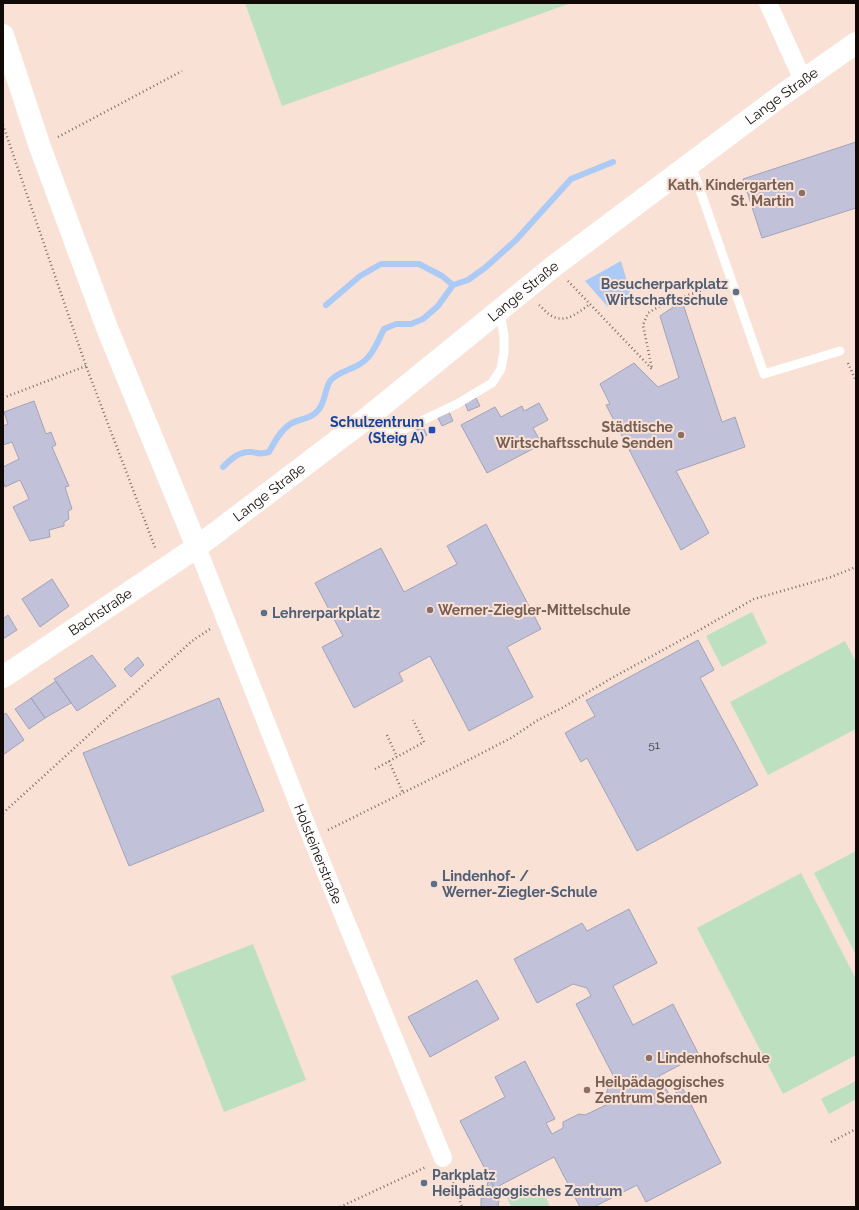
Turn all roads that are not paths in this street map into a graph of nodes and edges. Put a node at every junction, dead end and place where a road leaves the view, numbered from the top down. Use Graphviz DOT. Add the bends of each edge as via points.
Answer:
graph roads {
  1 [pos="768,3"];
  2 [pos="3,35"];
  3 [pos="856,43"];
  4 [pos="803,80"];
  5 [pos="691,164"];
  6 [pos="500,311"];
  7 [pos="840,351"];
  8 [pos="367,418"];
  9 [pos="197,547"];
  10 [pos="3,677"];
  11 [pos="444,1158"];
  1 -- 4 [label="street"];
  2 -- 9 [label="street" via="40,147 107,328"];
  3 -- 4 [label="street, Lange Straße"];
  4 -- 5 [label="street, Lange Straße"];
  5 -- 6 [label="street, Lange Straße" via="554,266"];
  5 -- 7 [label="lane" via="764,374"];
  6 -- 8 [label="street, Lange Straße"];
  6 -- 8 [label="lane" via="504,352 501,369 492,383 457,404 400,431 384,429"];
  8 -- 9 [label="street, Lange Straße"];
  9 -- 10 [label="street, Bachstraße"];
  9 -- 11 [label="street, Holsteinerstraße" via="312,839"];
}
